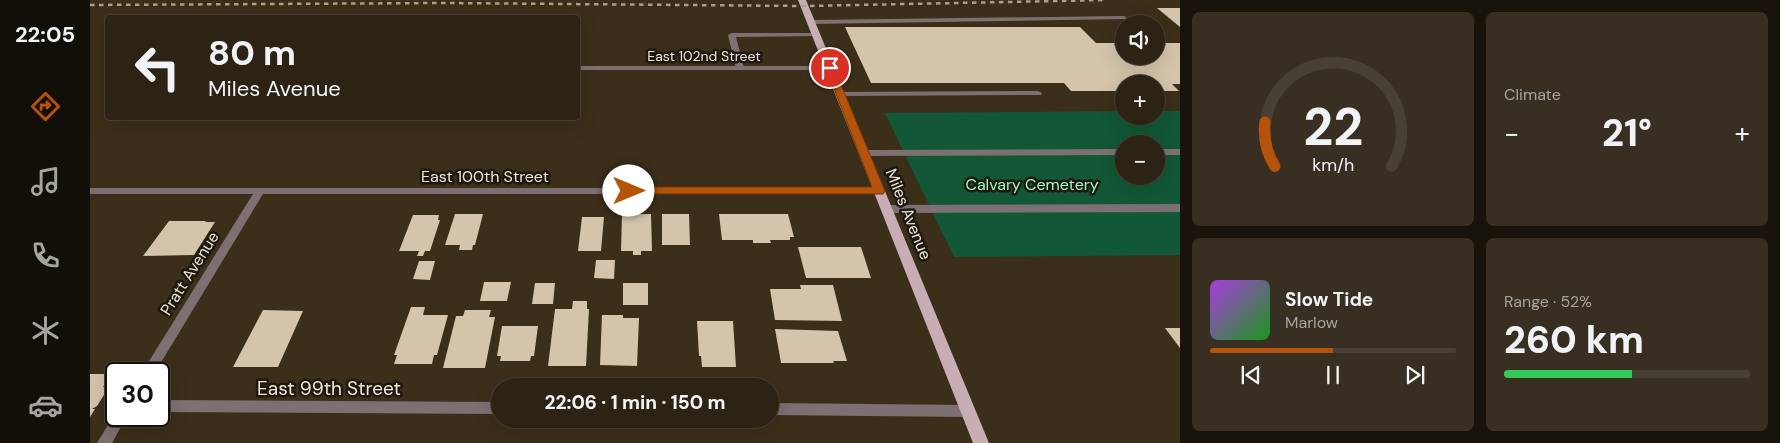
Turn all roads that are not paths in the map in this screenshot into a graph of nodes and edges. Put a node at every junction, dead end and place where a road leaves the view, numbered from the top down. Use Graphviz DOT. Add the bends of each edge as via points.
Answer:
graph roads {
  1 [pos="802,0"];
  2 [pos="1115,18"];
  3 [pos="811,22"];
  4 [pos="816,35"];
  5 [pos="580,68"];
  6 [pos="740,68"];
  7 [pos="830,68"];
  8 [pos="1038,93"];
  9 [pos="840,94"];
  10 [pos="1115,152"];
  11 [pos="1165,152"];
  12 [pos="1180,152"];
  13 [pos="864,153"];
  14 [pos="90,191"];
  15 [pos="260,191"];
  16 [pos="879,191"];
  17 [pos="1180,208"];
  18 [pos="886,209"];
  19 [pos="154,362"];
  20 [pos="170,406"];
  21 [pos="491,408"];
  22 [pos="779,409"];
  23 [pos="968,411"];
  24 [pos="114,427"];
  25 [pos="104,443"];
  26 [pos="981,443"];
  1 -- 3 [label="main road, Miles Avenue"];
  2 -- 3 [label="street"];
  3 -- 4 [label="main road, Miles Avenue"];
  4 -- 6 [label="street" via="732,35"];
  4 -- 7 [label="main road, Miles Avenue"];
  5 -- 6 [label="street, East 102nd Street"];
  6 -- 7 [label="street, East 102nd Street"];
  7 -- 9 [label="main road, Miles Avenue"];
  8 -- 9 [label="street"];
  9 -- 13 [label="main road, Miles Avenue"];
  10 -- 13 [label="street"];
  11 -- 12 [label="street"];
  13 -- 16 [label="main road, Miles Avenue"];
  14 -- 15 [label="street, East 100th Street"];
  15 -- 16 [label="street, East 100th Street"];
  15 -- 19 [label="street, Pratt Avenue"];
  16 -- 18 [label="main road, Miles Avenue"];
  17 -- 18 [label="street"];
  18 -- 23 [label="main road, Miles Avenue"];
  20 -- 21 [label="street, East 99th Street"];
  22 -- 23 [label="street"];
  23 -- 26 [label="main road, Miles Avenue"];
  24 -- 25 [label="street"];
}
